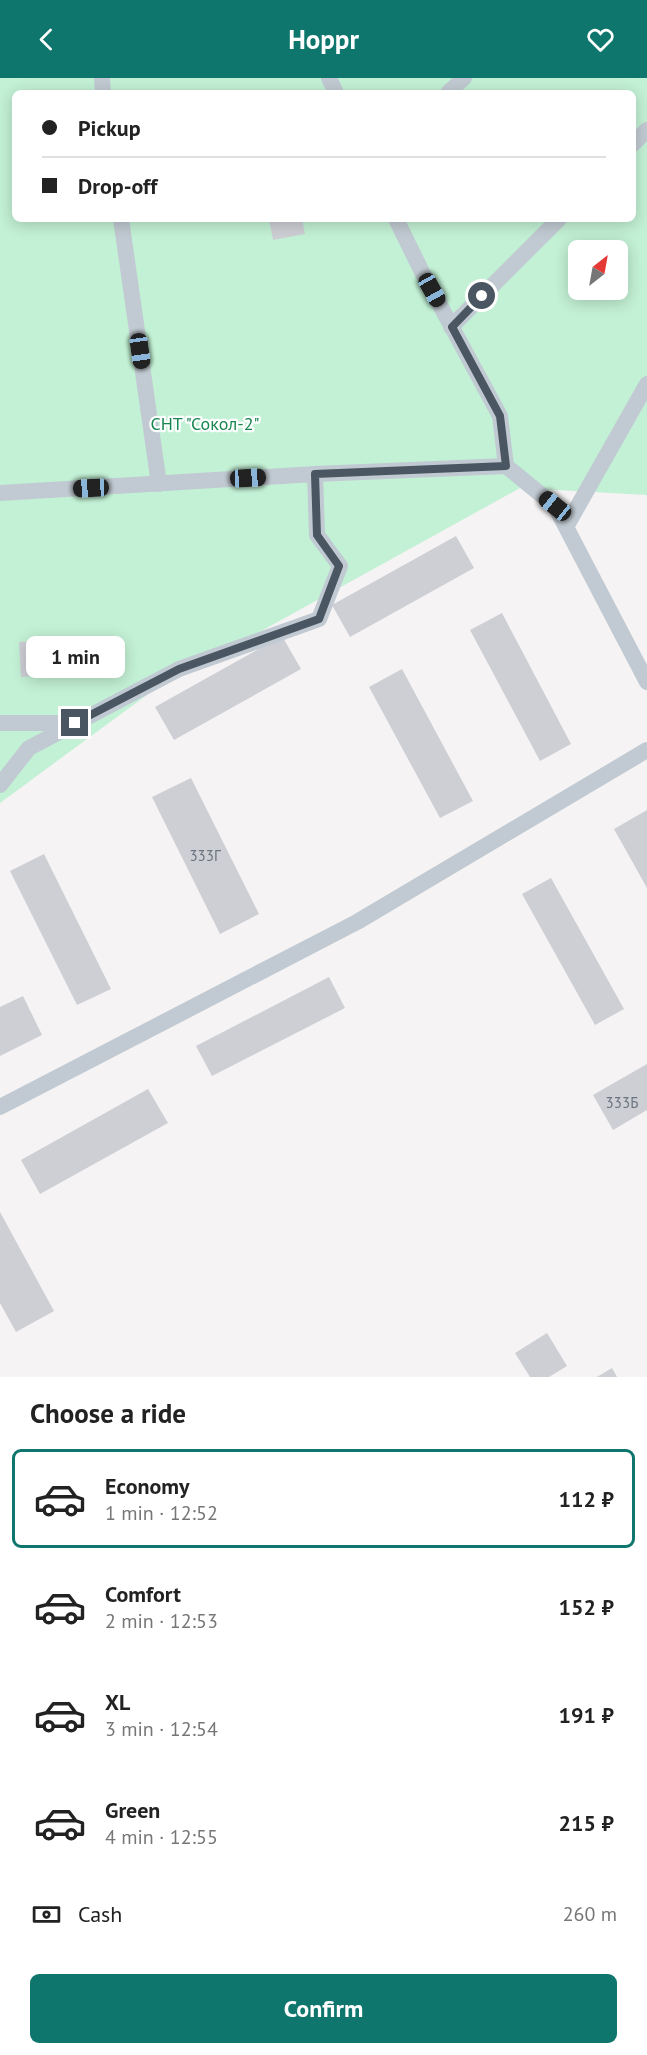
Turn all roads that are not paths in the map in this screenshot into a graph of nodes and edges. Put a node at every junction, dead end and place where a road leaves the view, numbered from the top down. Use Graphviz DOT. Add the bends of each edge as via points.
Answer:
graph roads {
  1 [pos="464,78"];
  2 [pos="451,90"];
  3 [pos="647,130"];
  4 [pos="636,141"];
  5 [pos="121,222"];
  6 [pos="397,222"];
  7 [pos="556,222"];
  8 [pos="452,327"];
  9 [pos="647,384"];
  10 [pos="506,466"];
  11 [pos="315,474"];
  12 [pos="159,484"];
  13 [pos="0,493"];
  14 [pos="566,527"];
  15 [pos="647,682"];
  16 [pos="0,723"];
  17 [pos="22,723"];
  18 [pos="75,723"];
  19 [pos="29,747"];
  20 [pos="647,750"];
  21 [pos="0,785"];
  22 [pos="0,1107"];
  1 -- 2 [label="street"];
  3 -- 4 [label="street"];
  5 -- 12 [label="street"];
  6 -- 8 [label="street"];
  7 -- 8 [label="street"];
  8 -- 10 [label="street" via="500,416"];
  9 -- 14 [label="street"];
  10 -- 11 [label="street"];
  10 -- 14 [label="street" via="555,506"];
  11 -- 12 [label="street"];
  11 -- 18 [label="street" via="317,535 339,566 319,619 179,669"];
  12 -- 13 [label="street"];
  14 -- 15 [label="street"];
  16 -- 17 [label="street"];
  17 -- 18 [label="street"];
  17 -- 19 [label="street"];
  18 -- 19 [label="street"];
  19 -- 21 [label="street"];
  20 -- 22 [label="street" via="357,922"];
}
